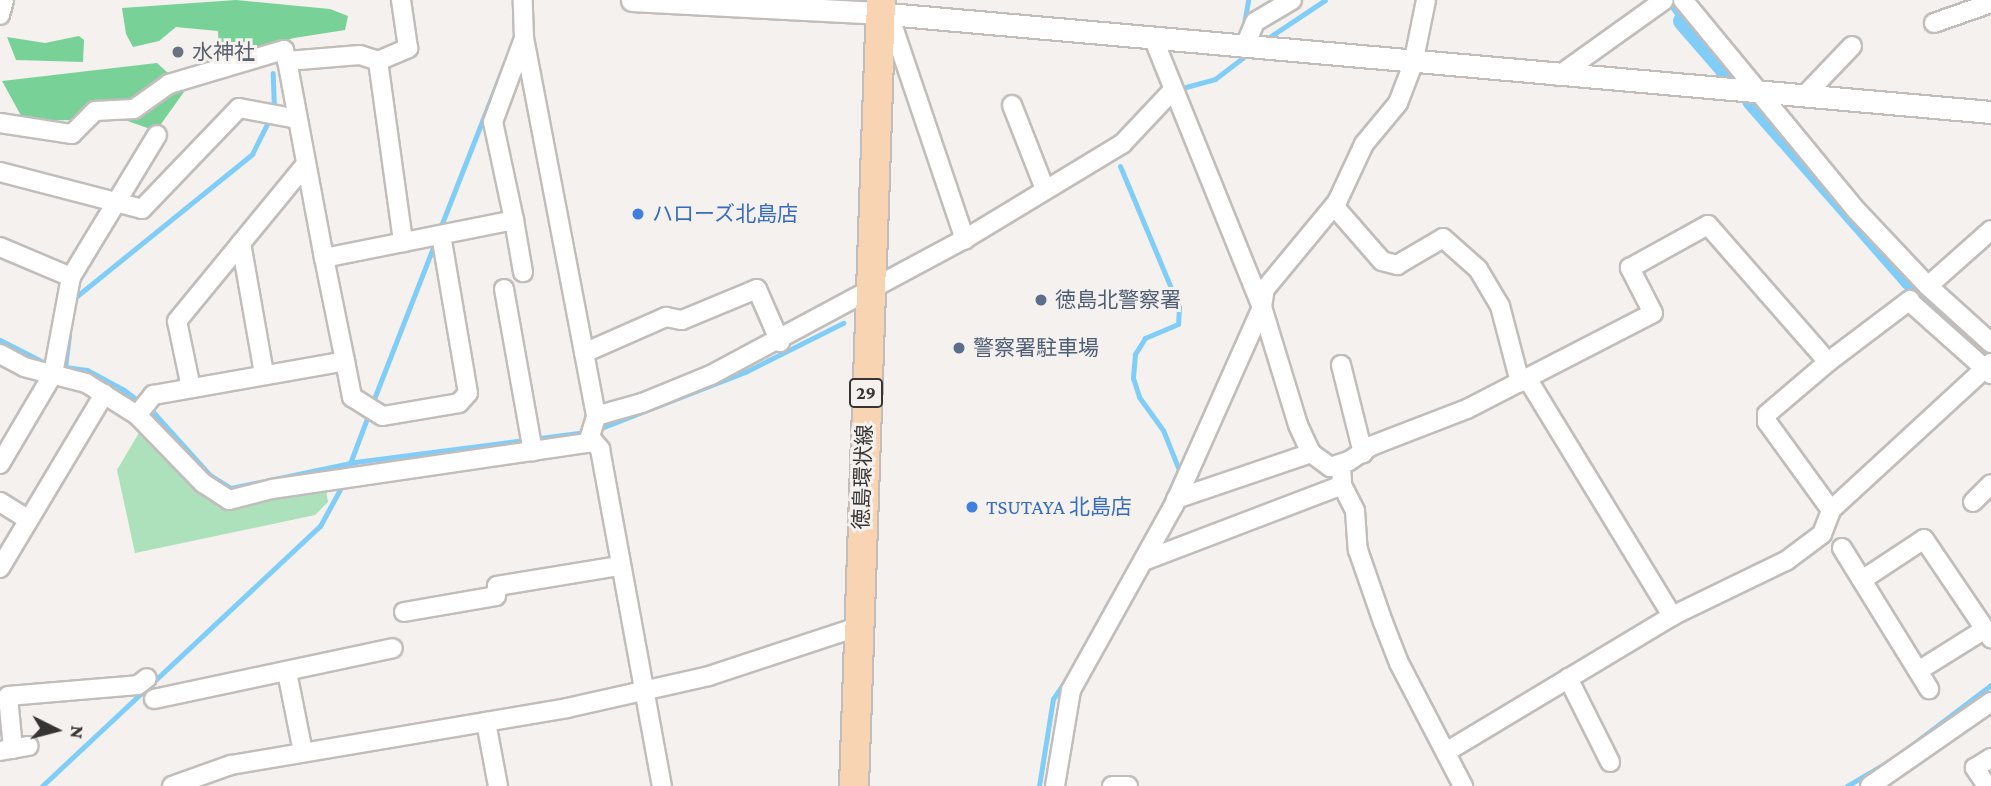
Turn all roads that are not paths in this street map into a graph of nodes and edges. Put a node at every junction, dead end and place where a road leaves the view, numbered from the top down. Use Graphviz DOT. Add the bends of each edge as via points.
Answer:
graph roads {
  1 [pos="5,0"];
  2 [pos="401,0"];
  3 [pos="523,0"];
  4 [pos="632,0"];
  5 [pos="1292,0"];
  6 [pos="1426,0"];
  7 [pos="1683,0"];
  8 [pos="1661,2"];
  9 [pos="1991,3"];
  10 [pos="882,9"];
  11 [pos="0,15"];
  12 [pos="1934,23"];
  13 [pos="524,38"];
  14 [pos="1154,40"];
  15 [pos="1852,46"];
  16 [pos="1253,49"];
  17 [pos="287,61"];
  18 [pos="378,61"];
  19 [pos="1413,64"];
  20 [pos="1558,76"];
  21 [pos="1754,88"];
  22 [pos="1172,91"];
  23 [pos="1807,93"];
  24 [pos="1012,105"];
  25 [pos="1991,112"];
  26 [pos="297,119"];
  27 [pos="0,123"];
  28 [pos="158,135"];
  29 [pos="305,165"];
  30 [pos="0,172"];
  31 [pos="1045,190"];
  32 [pos="116,203"];
  33 [pos="1334,206"];
  34 [pos="514,220"];
  35 [pos="1991,230"];
  36 [pos="440,235"];
  37 [pos="965,239"];
  38 [pos="403,242"];
  39 [pos="241,243"];
  40 [pos="0,247"];
  41 [pos="324,258"];
  42 [pos="523,272"];
  43 [pos="71,277"];
  44 [pos="1928,286"];
  45 [pos="505,289"];
  46 [pos="870,293"];
  47 [pos="1262,307"];
  48 [pos="780,342"];
  49 [pos="1991,343"];
  50 [pos="584,353"];
  51 [pos="0,354"];
  52 [pos="345,361"];
  53 [pos="1828,362"];
  54 [pos="1340,365"];
  55 [pos="1989,368"];
  56 [pos="53,374"];
  57 [pos="264,374"];
  58 [pos="1523,380"];
  59 [pos="191,388"];
  60 [pos="104,394"];
  61 [pos="137,415"];
  62 [pos="596,416"];
  63 [pos="590,437"];
  64 [pos="533,451"];
  65 [pos="1311,453"];
  66 [pos="1363,453"];
  67 [pos="0,464"];
  68 [pos="1341,464"];
  69 [pos="1991,484"];
  70 [pos="1342,485"];
  71 [pos="1176,499"];
  72 [pos="0,502"];
  73 [pos="1973,502"];
  74 [pos="1831,510"];
  75 [pos="27,519"];
  76 [pos="1842,548"];
  77 [pos="1146,560"];
  78 [pos="618,566"];
  79 [pos="0,568"];
  80 [pos="1862,580"];
  81 [pos="404,612"];
  82 [pos="1672,616"];
  83 [pos="857,626"];
  84 [pos="1988,634"];
  85 [pos="393,648"];
  86 [pos="1918,671"];
  87 [pos="287,672"];
  88 [pos="147,678"];
  89 [pos="1568,678"];
  90 [pos="1929,689"];
  91 [pos="642,691"];
  92 [pos="154,699"];
  93 [pos="1991,702"];
  94 [pos="486,722"];
  95 [pos="14,749"];
  96 [pos="1446,751"];
  97 [pos="303,752"];
  98 [pos="1991,758"];
  99 [pos="1610,762"];
  100 [pos="1894,780"];
  101 [pos="172,786"];
  102 [pos="498,786"];
  103 [pos="662,786"];
  104 [pos="854,786"];
  105 [pos="1055,786"];
  106 [pos="1112,786"];
  107 [pos="1128,786"];
  108 [pos="1463,786"];
  109 [pos="1870,786"];
  110 [pos="1987,786"];
  1 -- 11 [label="street"];
  2 -- 18 [label="street" via="408,48"];
  3 -- 13 [label="street"];
  4 -- 10 [label="street"];
  5 -- 16 [label="street" via="1255,22"];
  6 -- 19 [label="street"];
  7 -- 21 [label="street"];
  8 -- 20 [label="street"];
  9 -- 12 [label="street"];
  10 -- 14 [label="street"];
  10 -- 37 [label="street"];
  10 -- 46 [label="main road, 徳島環状線 / 29"];
  13 -- 34 [label="street" via="493,122"];
  13 -- 50 [label="street"];
  14 -- 16 [label="street"];
  14 -- 22 [label="street"];
  15 -- 23 [label="street"];
  16 -- 19 [label="street"];
  17 -- 18 [label="street" via="360,55"];
  17 -- 26 [label="street"];
  17 -- 27 [label="street" via="284,50 257,55 169,84 134,109 94,111 72,134"];
  18 -- 38 [label="street"];
  19 -- 20 [label="street"];
  19 -- 33 [label="street" via="1398,103 1364,144"];
  20 -- 21 [label="street"];
  21 -- 23 [label="street"];
  21 -- 44 [label="street"];
  22 -- 31 [label="street" via="1122,144"];
  22 -- 47 [label="street"];
  23 -- 25 [label="street"];
  24 -- 31 [label="street"];
  26 -- 29 [label="street"];
  26 -- 32 [label="street" via="239,108 142,209"];
  28 -- 32 [label="street"];
  29 -- 39 [label="street"];
  29 -- 41 [label="street"];
  30 -- 32 [label="street"];
  31 -- 37 [label="street"];
  32 -- 43 [label="street"];
  33 -- 47 [label="street" via="1265,289"];
  33 -- 58 [label="street" via="1382,261 1396,265 1443,238 1478,269 1500,306"];
  34 -- 36 [label="street"];
  34 -- 42 [label="street"];
  35 -- 44 [label="street"];
  36 -- 38 [label="street"];
  36 -- 52 [label="street" via="468,393 458,403 383,416 352,397"];
  37 -- 46 [label="street"];
  38 -- 41 [label="street"];
  39 -- 57 [label="street"];
  39 -- 59 [label="street" via="177,321"];
  40 -- 43 [label="street"];
  41 -- 52 [label="street"];
  43 -- 56 [label="street"];
  44 -- 49 [label="street"];
  45 -- 64 [label="street"];
  46 -- 48 [label="street"];
  46 -- 83 [label="main road, 徳島環状線 / 29"];
  47 -- 65 [label="street"];
  47 -- 71 [label="street"];
  48 -- 50 [label="street" via="757,289 682,320 666,317"];
  48 -- 62 [label="street" via="642,403"];
  50 -- 62 [label="street"];
  51 -- 56 [label="street"];
  52 -- 57 [label="street"];
  53 -- 55 [label="street" via="1909,301"];
  53 -- 58 [label="street" via="1708,225 1630,268 1653,313"];
  53 -- 74 [label="street" via="1767,414 1767,422"];
  54 -- 66 [label="street"];
  55 -- 74 [label="street"];
  56 -- 60 [label="street" via="86,383"];
  56 -- 67 [label="street"];
  57 -- 59 [label="street"];
  58 -- 66 [label="street"];
  58 -- 82 [label="street"];
  59 -- 61 [label="street" via="153,395"];
  60 -- 61 [label="street"];
  60 -- 75 [label="street"];
  61 -- 64 [label="street" via="202,483 229,500 272,489"];
  62 -- 63 [label="street"];
  63 -- 64 [label="street" via="589,443"];
  63 -- 78 [label="street" via="600,449"];
  65 -- 68 [label="street" via="1330,467"];
  65 -- 71 [label="street"];
  66 -- 68 [label="street"];
  68 -- 70 [label="street"];
  69 -- 73 [label="street"];
  70 -- 77 [label="street"];
  70 -- 96 [label="street" via="1355,511 1358,550 1395,652"];
  71 -- 77 [label="street"];
  72 -- 75 [label="street"];
  74 -- 82 [label="street" via="1822,534 1786,561"];
  75 -- 79 [label="street"];
  76 -- 80 [label="street"];
  77 -- 105 [label="street" via="1071,690"];
  78 -- 81 [label="street" via="497,586 496,596"];
  78 -- 91 [label="street"];
  80 -- 84 [label="street" via="1924,539"];
  80 -- 86 [label="street"];
  82 -- 89 [label="street"];
  83 -- 91 [label="street" via="709,676"];
  83 -- 104 [label="main road, 徳島環状線 / 29"];
  84 -- 86 [label="street"];
  85 -- 87 [label="street"];
  86 -- 90 [label="street"];
  87 -- 92 [label="street"];
  87 -- 97 [label="street"];
  88 -- 95 [label="street" via="138,685 8,696"];
  89 -- 96 [label="street"];
  89 -- 99 [label="street"];
  91 -- 94 [label="street"];
  91 -- 103 [label="street"];
  93 -- 100 [label="street"];
  94 -- 97 [label="street"];
  94 -- 102 [label="street"];
  96 -- 108 [label="street"];
  97 -- 101 [label="street" via="231,765"];
  98 -- 110 [label="street" via="1975,768"];
  100 -- 109 [label="street"];
  106 -- 107 [label="street"];
}
